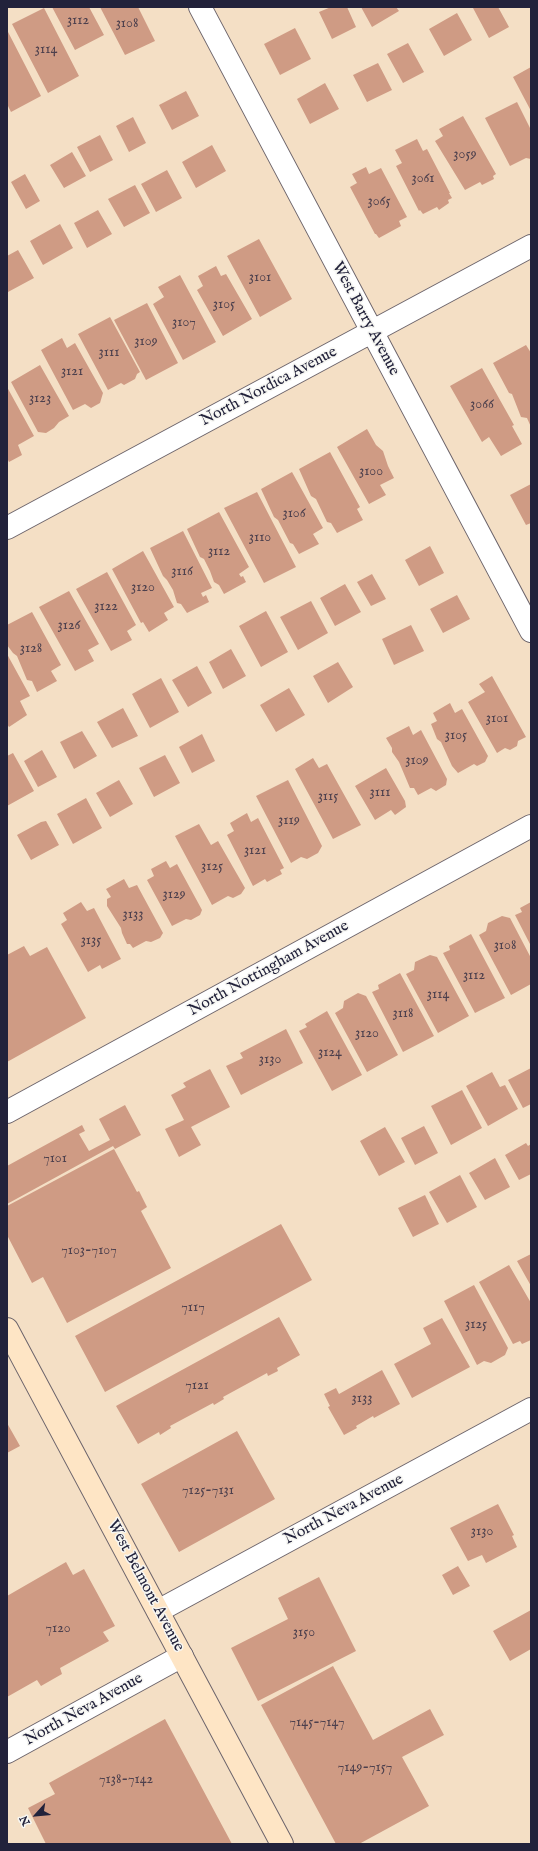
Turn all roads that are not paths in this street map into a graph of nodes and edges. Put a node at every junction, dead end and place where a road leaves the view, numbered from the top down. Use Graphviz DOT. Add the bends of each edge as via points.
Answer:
graph roads {
  1 [pos="200,7"];
  2 [pos="531,246"];
  3 [pos="372,332"];
  4 [pos="7,528"];
  5 [pos="531,630"];
  6 [pos="531,826"];
  7 [pos="7,1112"];
  8 [pos="7,1329"];
  9 [pos="531,1409"];
  10 [pos="158,1611"];
  11 [pos="182,1656"];
  12 [pos="7,1752"];
  13 [pos="282,1844"];
  1 -- 3 [label="street, West Barry Avenue"];
  2 -- 3 [label="street, North Nordica Avenue"];
  3 -- 4 [label="street, North Nordica Avenue"];
  3 -- 5 [label="street, West Barry Avenue"];
  6 -- 7 [label="street, North Nottingham Avenue"];
  8 -- 10 [label="main road, West Belmont Avenue"];
  9 -- 10 [label="street, North Neva Avenue"];
  10 -- 11 [label="main road, West Belmont Avenue"];
  11 -- 12 [label="street, North Neva Avenue"];
  11 -- 13 [label="main road, West Belmont Avenue"];
}
